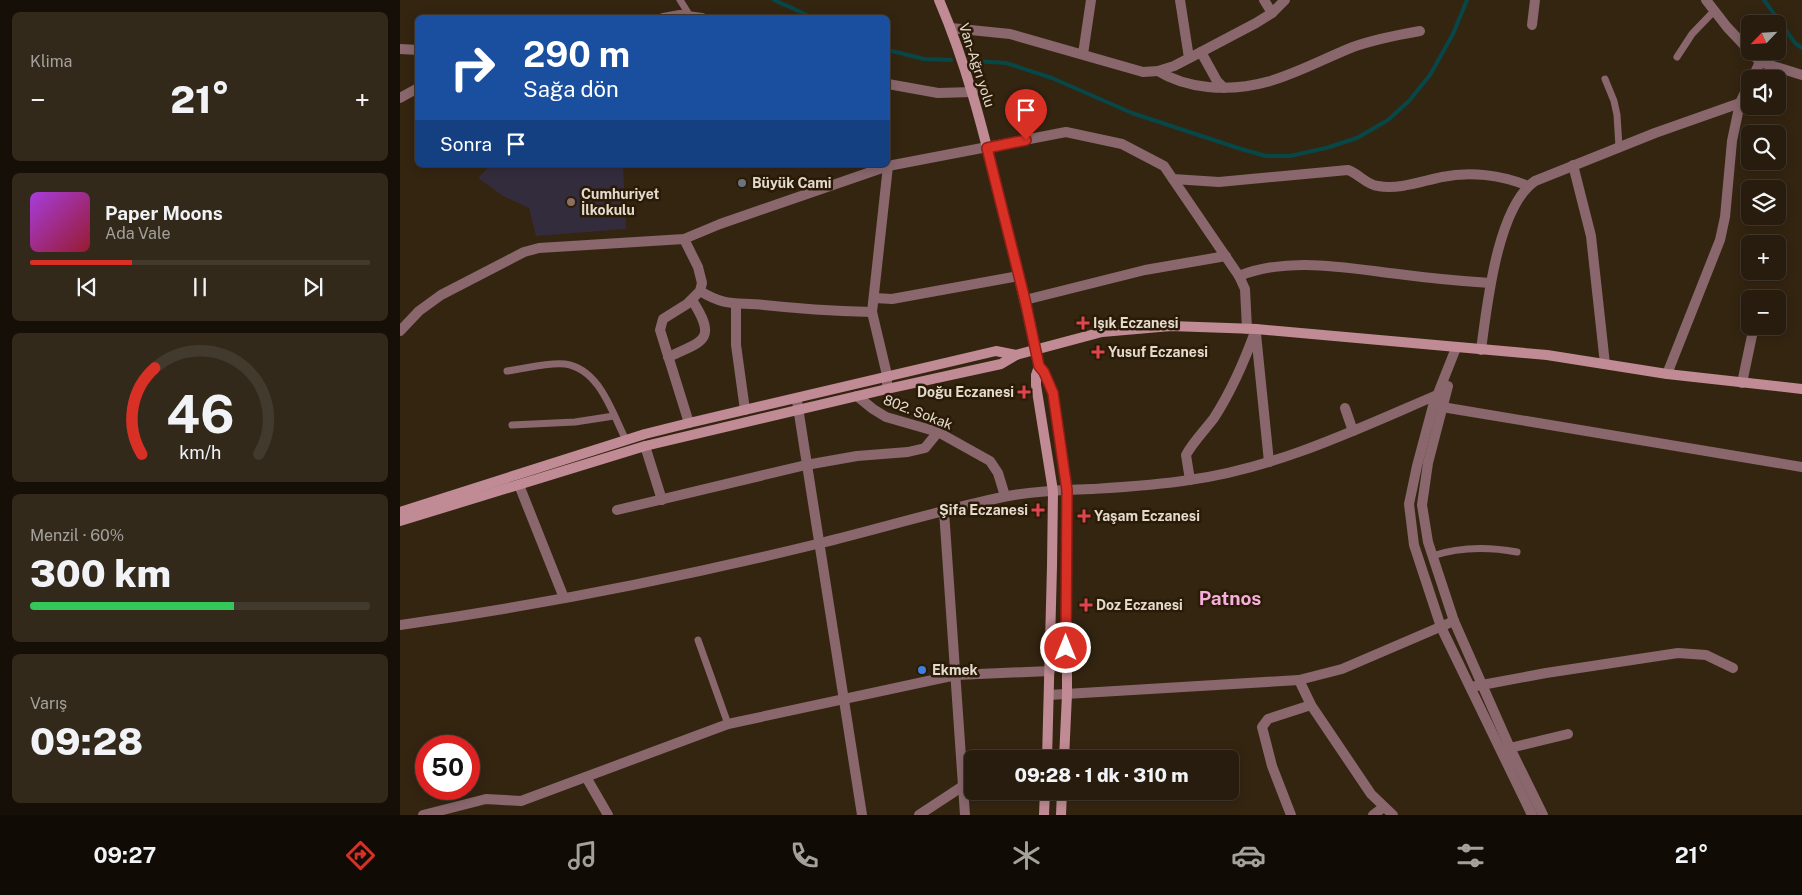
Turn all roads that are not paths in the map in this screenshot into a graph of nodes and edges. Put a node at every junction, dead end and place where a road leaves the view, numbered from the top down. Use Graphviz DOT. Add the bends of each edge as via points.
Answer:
graph roads {
  1 [pos="680,0"];
  2 [pos="939,0"];
  3 [pos="1091,0"];
  4 [pos="1180,0"];
  5 [pos="1264,0"];
  6 [pos="1285,0"];
  7 [pos="1535,0"];
  8 [pos="1706,0"];
  9 [pos="1714,11"];
  10 [pos="1272,13"];
  11 [pos="689,15"];
  12 [pos="1532,25"];
  13 [pos="951,28"];
  14 [pos="1420,31"];
  15 [pos="400,48"];
  16 [pos="415,50"];
  17 [pos="1201,52"];
  18 [pos="1083,54"];
  19 [pos="1677,57"];
  20 [pos="1189,58"];
  21 [pos="1760,62"];
  22 [pos="1756,70"];
  23 [pos="1158,71"];
  24 [pos="1802,75"];
  25 [pos="1604,79"];
  26 [pos="890,84"];
  27 [pos="1224,88"];
  28 [pos="415,90"];
  29 [pos="973,92"];
  30 [pos="400,98"];
  31 [pos="1740,103"];
  32 [pos="1619,147"];
  33 [pos="987,148"];
  34 [pos="1573,165"];
  35 [pos="890,166"];
  36 [pos="881,167"];
  37 [pos="888,167"];
  38 [pos="868,169"];
  39 [pos="1173,179"];
  40 [pos="1528,186"];
  41 [pos="684,239"];
  42 [pos="1226,256"];
  43 [pos="1019,276"];
  44 [pos="1239,276"];
  45 [pos="1490,283"];
  46 [pos="700,291"];
  47 [pos="874,298"];
  48 [pos="692,300"];
  49 [pos="1025,300"];
  50 [pos="736,304"];
  51 [pos="872,312"];
  52 [pos="1251,329"];
  53 [pos="400,331"];
  54 [pos="1752,335"];
  55 [pos="1456,348"];
  56 [pos="1036,350"];
  57 [pos="1481,350"];
  58 [pos="1016,356"];
  59 [pos="668,357"];
  60 [pos="1605,364"];
  61 [pos="1039,366"];
  62 [pos="507,371"];
  63 [pos="1667,374"];
  64 [pos="887,375"];
  65 [pos="1742,383"];
  66 [pos="1447,388"];
  67 [pos="887,389"];
  68 [pos="1802,389"];
  69 [pos="1437,395"];
  70 [pos="857,396"];
  71 [pos="796,397"];
  72 [pos="1438,407"];
  73 [pos="1345,408"];
  74 [pos="745,410"];
  75 [pos="799,410"];
  76 [pos="614,416"];
  77 [pos="689,423"];
  78 [pos="512,426"];
  79 [pos="1354,431"];
  80 [pos="938,432"];
  81 [pos="626,440"];
  82 [pos="645,446"];
  83 [pos="1268,462"];
  84 [pos="806,465"];
  85 [pos="1802,467"];
  86 [pos="1190,480"];
  87 [pos="519,485"];
  88 [pos="1067,490"];
  89 [pos="1053,491"];
  90 [pos="1005,496"];
  91 [pos="662,500"];
  92 [pos="617,510"];
  93 [pos="944,511"];
  94 [pos="400,512"];
  95 [pos="400,521"];
  96 [pos="820,544"];
  97 [pos="1517,552"];
  98 [pos="1432,556"];
  99 [pos="564,598"];
  100 [pos="1454,621"];
  101 [pos="400,625"];
  102 [pos="1441,627"];
  103 [pos="698,640"];
  104 [pos="1733,668"];
  105 [pos="1050,671"];
  106 [pos="956,675"];
  107 [pos="1299,680"];
  108 [pos="1482,685"];
  109 [pos="1470,687"];
  110 [pos="1067,694"];
  111 [pos="1049,695"];
  112 [pos="843,700"];
  113 [pos="1311,704"];
  114 [pos="728,724"];
  115 [pos="1568,734"];
  116 [pos="1510,748"];
  117 [pos="1046,750"];
  118 [pos="1064,750"];
  119 [pos="586,777"];
  120 [pos="964,786"];
  121 [pos="964,800"];
  122 [pos="1045,800"];
  123 [pos="1062,800"];
  124 [pos="1384,807"];
  125 [pos="423,815"];
  126 [pos="608,815"];
  127 [pos="862,815"];
  128 [pos="919,815"];
  129 [pos="965,815"];
  130 [pos="1044,815"];
  131 [pos="1061,815"];
  132 [pos="1291,815"];
  133 [pos="1373,815"];
  134 [pos="1392,815"];
  135 [pos="1532,815"];
  136 [pos="1543,815"];
  1 -- 11 [label="lane"];
  2 -- 13 [label="main road, Van-Ağrı yolu"];
  3 -- 18 [label="street"];
  4 -- 20 [label="street"];
  5 -- 10 [label="street"];
  6 -- 10 [label="street"];
  7 -- 12 [label="street"];
  8 -- 9 [label="street"];
  9 -- 19 [label="lane" via="1692,34"];
  9 -- 21 [label="street"];
  10 -- 17 [label="street"];
  13 -- 18 [label="street" via="1010,34"];
  13 -- 29 [label="main road, Van-Ağrı yolu"];
  14 -- 27 [label="street" via="1355,46 1257,86"];
  15 -- 16 [label="street"];
  17 -- 20 [label="street"];
  17 -- 27 [label="street"];
  18 -- 23 [label="street" via="1143,72"];
  20 -- 23 [label="street"];
  21 -- 22 [label="street"];
  21 -- 24 [label="street"];
  23 -- 27 [label="street" via="1188,85"];
  25 -- 32 [label="lane" via="1614,100"];
  26 -- 29 [label="street" via="938,93"];
  28 -- 30 [label="street"];
  29 -- 33 [label="main road, Van-Ağrı yolu"];
  31 -- 32 [label="street"];
  31 -- 63 [label="street" via="1720,240"];
  32 -- 34 [label="street"];
  33 -- 35 [label="street"];
  33 -- 39 [label="street" via="1066,132 1122,144 1164,166"];
  33 -- 43 [label="main road, Van-Ağrı yolu"];
  34 -- 40 [label="street"];
  34 -- 60 [label="street" via="1591,236"];
  36 -- 38 [label="street"];
  37 -- 47 [label="street"];
  38 -- 41 [label="street"];
  39 -- 40 [label="street" via="1218,182 1348,170 1376,186 1401,186 1460,174 1494,176"];
  39 -- 42 [label="street"];
  40 -- 45 [label="street" via="1514,207"];
  41 -- 46 [label="street" via="698,267 702,284"];
  41 -- 53 [label="street" via="539,248 524,252 441,295"];
  42 -- 44 [label="street"];
  42 -- 49 [label="street" via="1145,270"];
  43 -- 47 [label="street" via="892,299"];
  43 -- 49 [label="main road, Van-Ağrı yolu"];
  44 -- 45 [label="street" via="1275,266 1332,267"];
  44 -- 52 [label="street" via="1245,289"];
  45 -- 57 [label="street"];
  46 -- 48 [label="street"];
  46 -- 50 [label="street" via="723,302"];
  47 -- 51 [label="street"];
  48 -- 59 [label="street" via="666,316 661,323"];
  48 -- 59 [label="street" via="704,320 702,339"];
  49 -- 56 [label="main road, Van-Ağrı yolu"];
  50 -- 51 [label="street"];
  50 -- 74 [label="street" via="736,345"];
  51 -- 64 [label="street"];
  52 -- 55 [label="main road"];
  52 -- 56 [label="main road" via="1171,326 1122,330 1102,332"];
  52 -- 83 [label="street"];
  52 -- 86 [label="street" via="1244,362 1227,396 1186,455"];
  54 -- 65 [label="street"];
  55 -- 57 [label="main road"];
  55 -- 66 [label="street"];
  55 -- 69 [label="street"];
  56 -- 58 [label="main road"];
  56 -- 61 [label="main road, Van-Ağrı yolu"];
  57 -- 60 [label="main road"];
  58 -- 64 [label="main road" via="996,351"];
  58 -- 67 [label="main road" via="1001,364"];
  59 -- 77 [label="street"];
  60 -- 63 [label="main road"];
  61 -- 88 [label="main road, Van-Ağrı yolu" via="1053,393"];
  61 -- 89 [label="main road" via="1036,384"];
  62 -- 76 [label="lane" via="565,364 579,368 598,384"];
  63 -- 65 [label="main road"];
  64 -- 67 [label="street"];
  64 -- 71 [label="main road"];
  65 -- 68 [label="main road"];
  66 -- 69 [label="street"];
  66 -- 72 [label="street"];
  67 -- 70 [label="main road"];
  69 -- 72 [label="street"];
  69 -- 79 [label="street"];
  70 -- 75 [label="main road"];
  70 -- 80 [label="street, 802. Sokak" via="886,417"];
  71 -- 74 [label="main road"];
  71 -- 75 [label="street"];
  72 -- 85 [label="street"];
  72 -- 98 [label="street" via="1422,505"];
  72 -- 102 [label="street" via="1417,466 1410,504 1414,545"];
  73 -- 79 [label="street"];
  74 -- 77 [label="main road"];
  75 -- 82 [label="main road"];
  75 -- 84 [label="street"];
  76 -- 78 [label="lane"];
  76 -- 81 [label="lane"];
  77 -- 81 [label="main road"];
  79 -- 83 [label="street"];
  80 -- 84 [label="street" via="925,448"];
  80 -- 90 [label="street, 802. Sokak" via="993,464"];
  81 -- 94 [label="main road"];
  82 -- 87 [label="main road"];
  82 -- 91 [label="street"];
  83 -- 86 [label="street"];
  84 -- 91 [label="street"];
  84 -- 96 [label="street"];
  86 -- 88 [label="street"];
  87 -- 95 [label="main road"];
  87 -- 99 [label="street"];
  88 -- 89 [label="street"];
  88 -- 110 [label="main road, Van-Ağrı yolu"];
  89 -- 90 [label="street"];
  89 -- 105 [label="main road"];
  90 -- 93 [label="street"];
  91 -- 92 [label="street"];
  93 -- 96 [label="street"];
  93 -- 106 [label="street"];
  96 -- 99 [label="street"];
  96 -- 112 [label="street"];
  97 -- 98 [label="lane" via="1463,550"];
  98 -- 100 [label="street"];
  99 -- 101 [label="street"];
  100 -- 102 [label="street"];
  100 -- 108 [label="street"];
  102 -- 107 [label="street" via="1342,669"];
  102 -- 109 [label="street"];
  103 -- 114 [label="lane"];
  104 -- 108 [label="street" via="1706,655 1678,653"];
  105 -- 106 [label="street"];
  105 -- 111 [label="main road"];
  106 -- 112 [label="street"];
  106 -- 120 [label="street"];
  107 -- 110 [label="street"];
  107 -- 113 [label="street"];
  108 -- 109 [label="street"];
  108 -- 116 [label="street"];
  109 -- 135 [label="street"];
  110 -- 111 [label="street"];
  110 -- 118 [label="main road, Van-Ağrı yolu"];
  111 -- 117 [label="main road"];
  112 -- 114 [label="street"];
  112 -- 127 [label="street"];
  113 -- 124 [label="street" via="1371,794"];
  113 -- 132 [label="street" via="1268,719 1262,727 1272,766"];
  114 -- 119 [label="street"];
  115 -- 116 [label="street"];
  116 -- 136 [label="street"];
  119 -- 125 [label="street" via="521,801 486,800"];
  119 -- 126 [label="street"];
  120 -- 128 [label="street"];
  121 -- 129 [label="street"];
  122 -- 130 [label="main road"];
  123 -- 131 [label="main road"];
  124 -- 133 [label="street"];
  124 -- 134 [label="street"];
}
